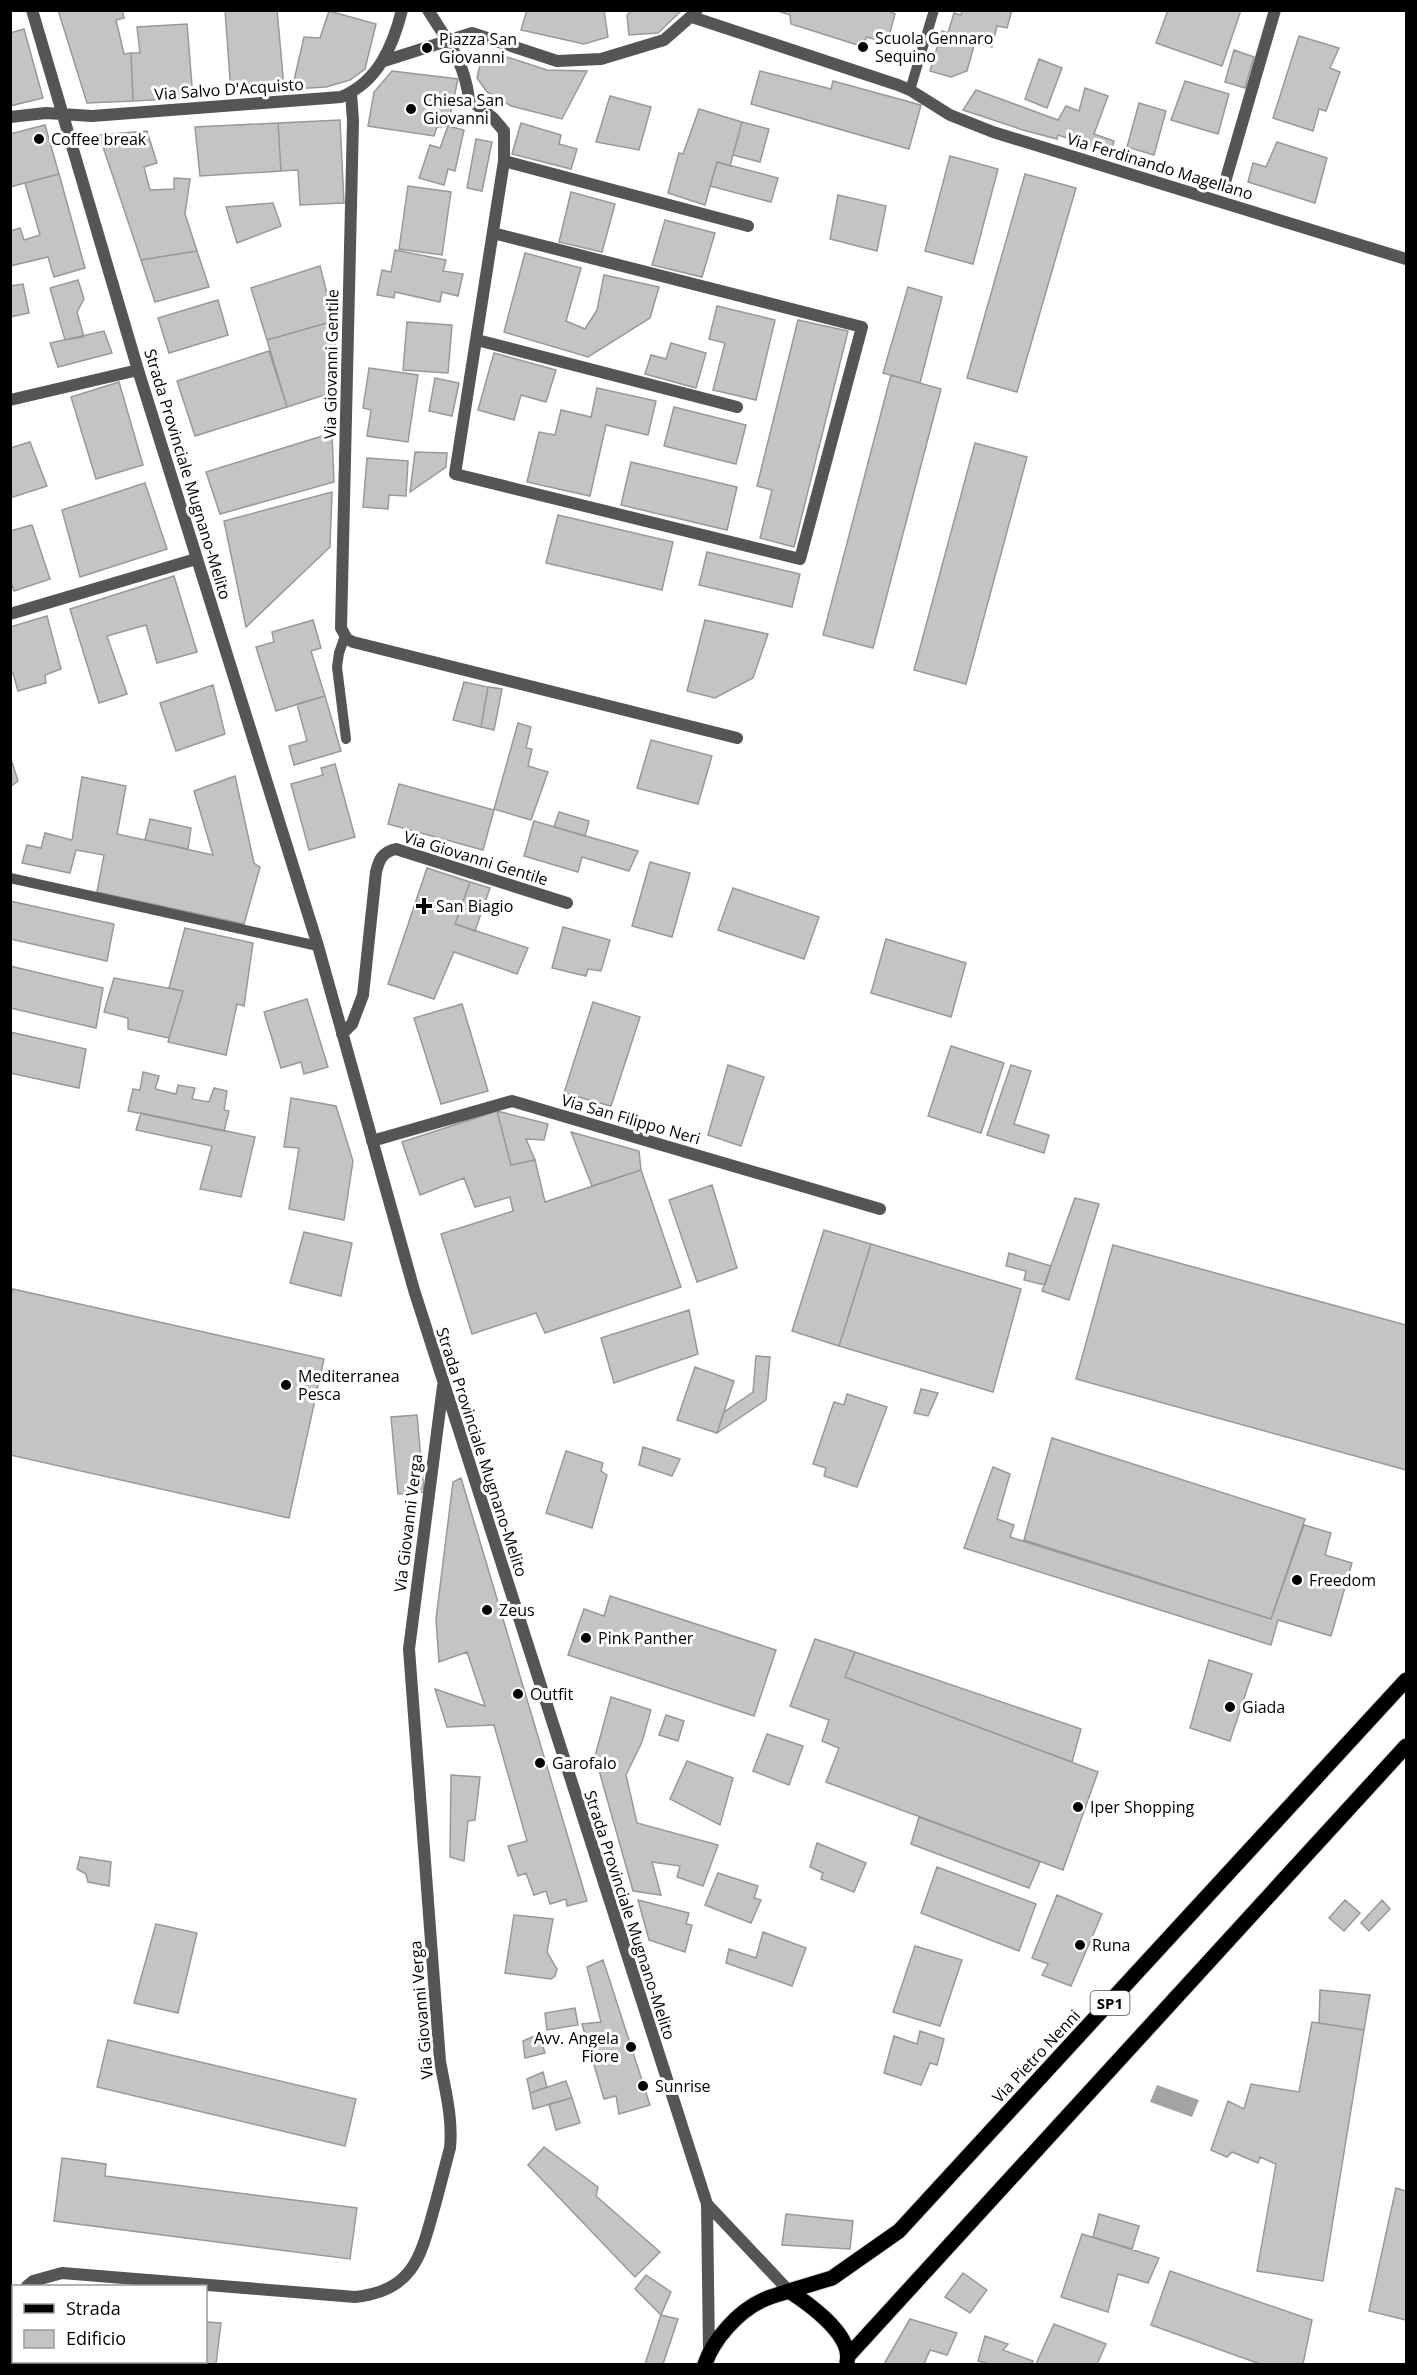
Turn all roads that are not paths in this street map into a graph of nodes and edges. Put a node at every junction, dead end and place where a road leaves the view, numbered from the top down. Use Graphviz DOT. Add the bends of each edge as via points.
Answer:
graph roads {
  1 [pos="32,10"];
  2 [pos="402,10"];
  3 [pos="428,10"];
  4 [pos="934,10"];
  5 [pos="1275,10"];
  6 [pos="694,14"];
  7 [pos="449,39"];
  8 [pos="384,61"];
  9 [pos="910,90"];
  10 [pos="351,93"];
  11 [pos="64,114"];
  12 [pos="10,117"];
  13 [pos="504,161"];
  14 [pos="1225,182"];
  15 [pos="748,226"];
  16 [pos="493,233"];
  17 [pos="1407,259"];
  18 [pos="477,340"];
  19 [pos="138,370"];
  20 [pos="10,400"];
  21 [pos="737,407"];
  22 [pos="196,559"];
  23 [pos="10,614"];
  24 [pos="345,636"];
  25 [pos="346,738"];
  26 [pos="738,738"];
  27 [pos="10,878"];
  28 [pos="567,903"];
  29 [pos="318,945"];
  30 [pos="342,1034"];
  31 [pos="372,1141"];
  32 [pos="880,1209"];
  33 [pos="443,1383"];
  34 [pos="1407,1680"];
  35 [pos="1407,1746"];
  36 [pos="707,2204"];
  37 [pos="29,2285"];
  38 [pos="789,2291"];
  39 [pos="707,2358"];
  40 [pos="848,2360"];
  1 -- 11 [label="street, Strada Provinciale Mugnano-Melito"];
  2 -- 8 [label="street"];
  3 -- 7 [label="street"];
  4 -- 9 [label="lane"];
  5 -- 14 [label="street"];
  6 -- 7 [label="street" via="664,39 601,58 557,61 472,33"];
  6 -- 9 [label="street, Via Ferdinando Magellano"];
  7 -- 8 [label="street"];
  7 -- 13 [label="street" via="466,76 469,99 504,131"];
  8 -- 10 [label="street"];
  9 -- 17 [label="street, Via Ferdinando Magellano" via="950,115 993,132"];
  10 -- 11 [label="street, Via Salvo D'Acquisto" via="275,103 92,116"];
  10 -- 24 [label="street, Via Giovanni Gentile" via="341,628"];
  11 -- 12 [label="street, Via Salvo D'Acquisto"];
  11 -- 19 [label="street, Strada Provinciale Mugnano-Melito"];
  13 -- 15 [label="street"];
  13 -- 16 [label="street"];
  16 -- 18 [label="street"];
  16 -- 18 [label="street" via="862,327 800,559 456,474"];
  18 -- 21 [label="street"];
  19 -- 20 [label="street"];
  19 -- 22 [label="street, Strada Provinciale Mugnano-Melito"];
  22 -- 23 [label="street"];
  22 -- 29 [label="street, Strada Provinciale Mugnano-Melito"];
  24 -- 25 [label="lane, Via Giovanni Gentile" via="337,667"];
  24 -- 26 [label="street" via="353,642"];
  27 -- 29 [label="lane"];
  28 -- 30 [label="street, Via Giovanni Gentile" via="396,849 388,850 376,872 363,995 352,1024"];
  29 -- 30 [label="street, Strada Provinciale Mugnano-Melito"];
  30 -- 31 [label="street, Strada Provinciale Mugnano-Melito"];
  31 -- 32 [label="street, Via San Filippo Neri" via="512,1101"];
  31 -- 33 [label="street, Strada Provinciale Mugnano-Melito"];
  33 -- 36 [label="street, Strada Provinciale Mugnano-Melito"];
  33 -- 37 [label="street, Via Giovanni Verga" via="409,1649 440,2061 451,2136 418,2260 396,2283 355,2297 62,2273"];
  34 -- 38 [label="main road, Via Pietro Nenni / SP1" via="899,2231 832,2278"];
  35 -- 40 [label="main road, SP1"];
  36 -- 38 [label="street, Strada Provinciale Mugnano-Melito"];
  36 -- 39 [label="street, Strada Provinciale Mugnano-Melito"];
  38 -- 39 [label="main road, Via Pietro Nenni" via="762,2300 743,2312"];
  38 -- 40 [label="main road" via="814,2308 837,2332"];
}
